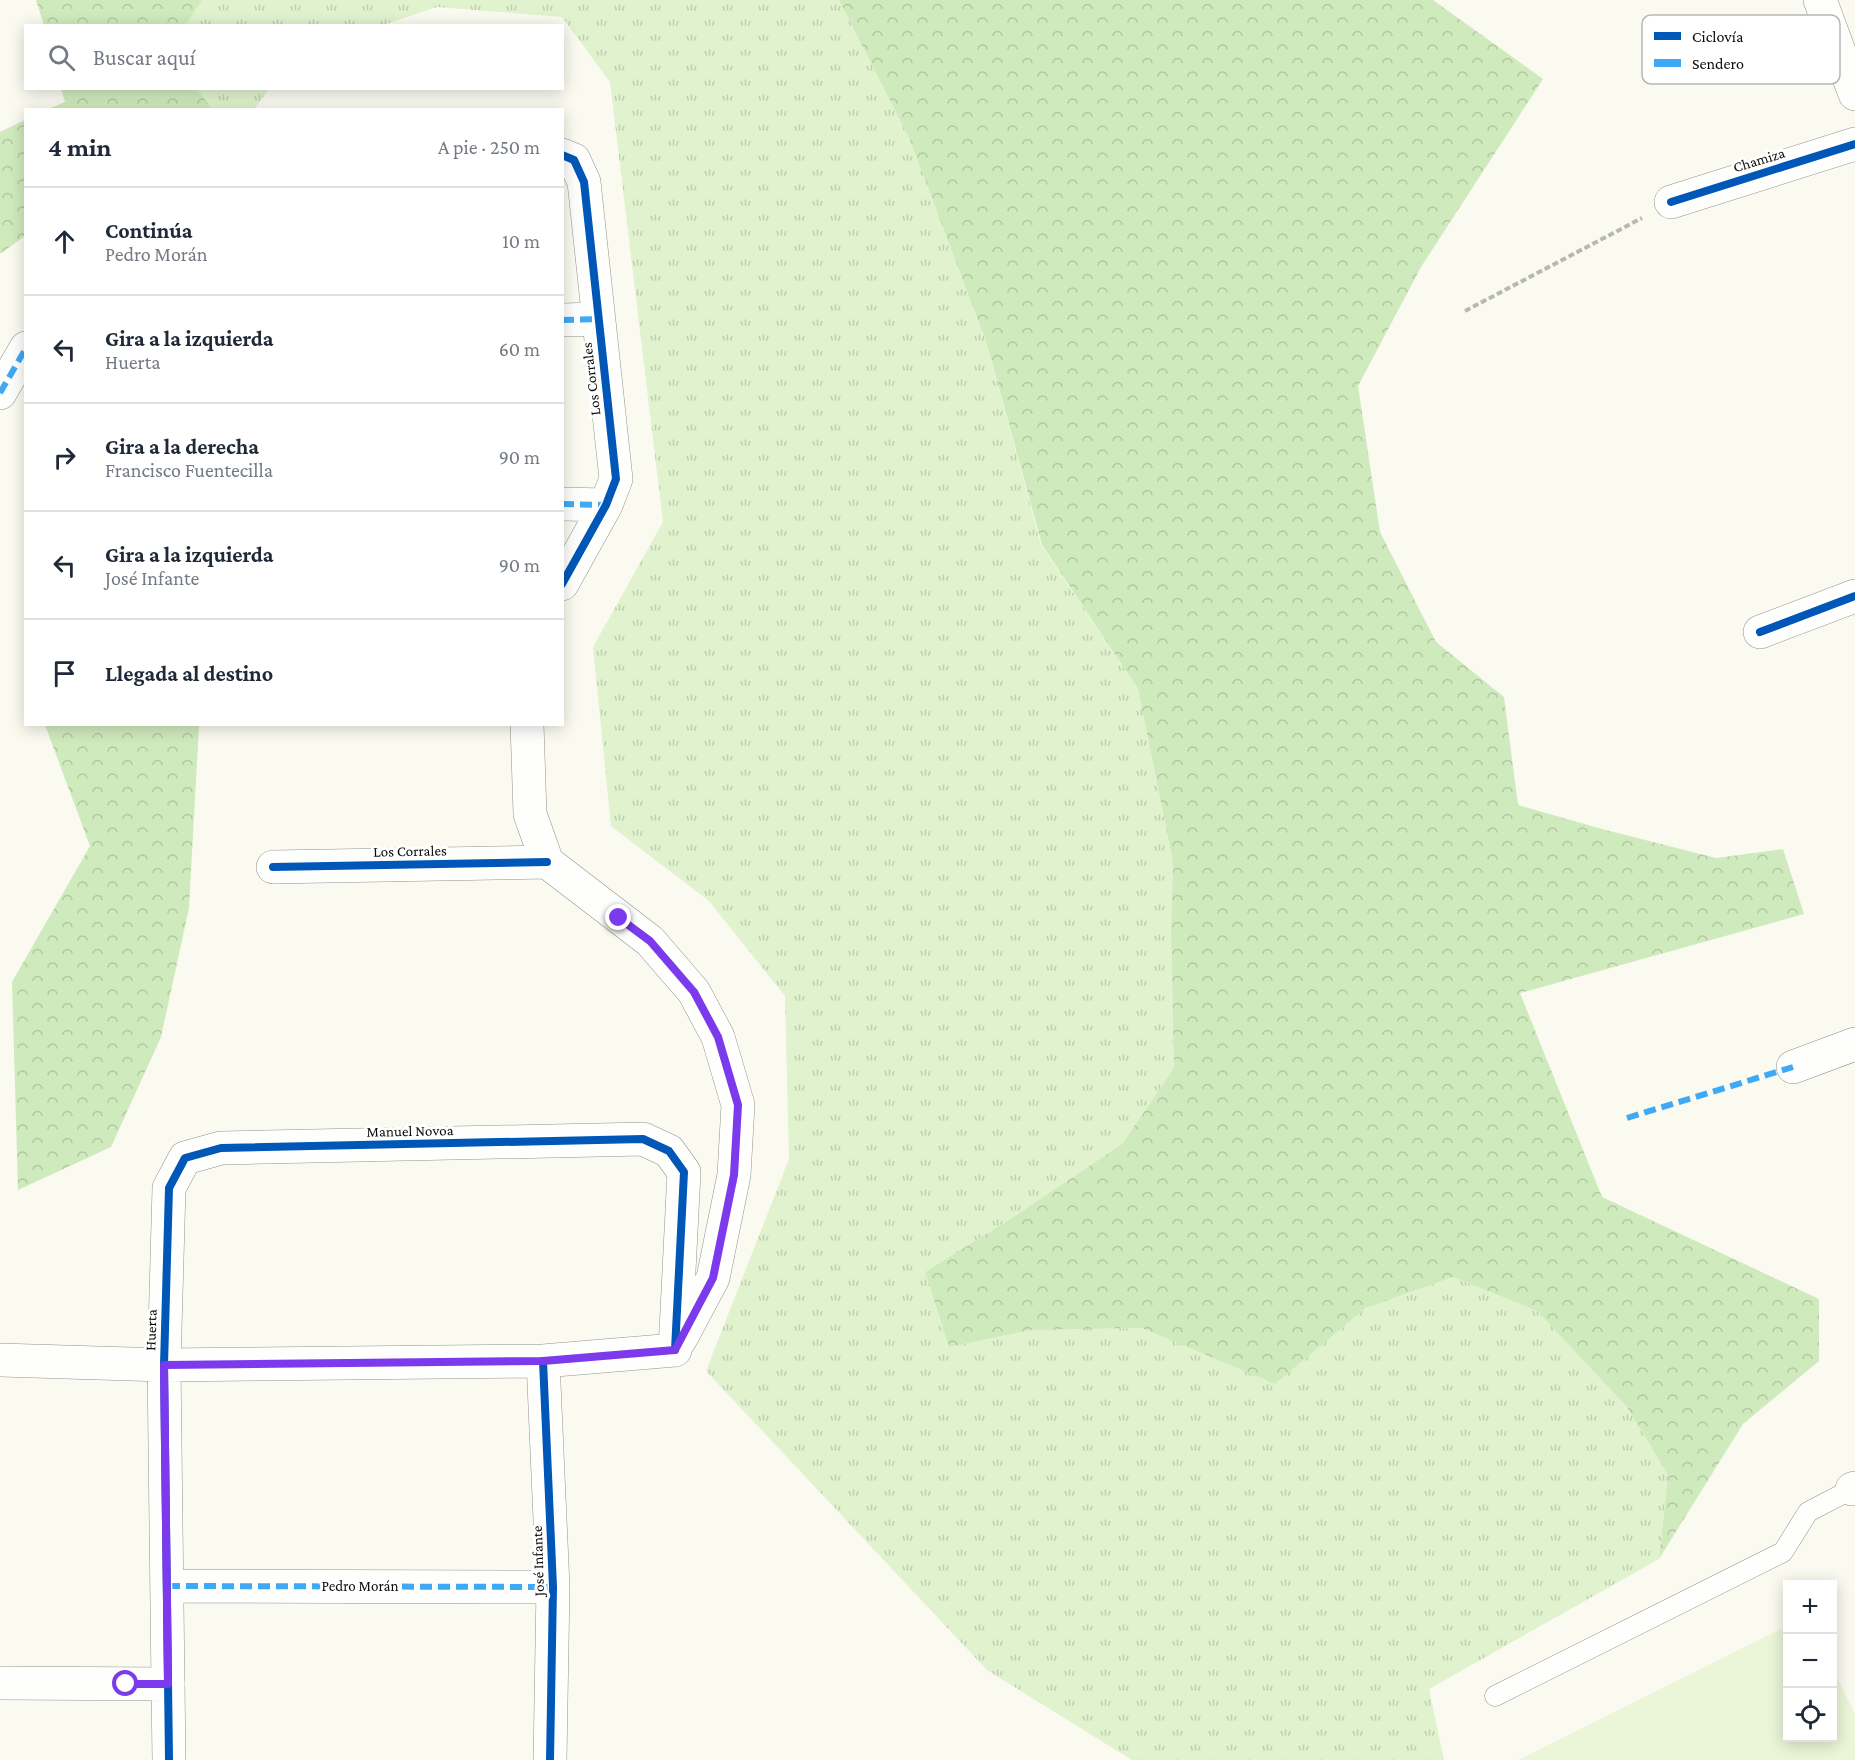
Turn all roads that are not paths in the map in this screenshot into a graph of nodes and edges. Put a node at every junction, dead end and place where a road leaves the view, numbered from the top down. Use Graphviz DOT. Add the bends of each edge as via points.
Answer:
graph roads {
  1 [pos="1820,0"];
  2 [pos="1826,15"];
  3 [pos="1840,54"];
  4 [pos="1855,94"];
  5 [pos="1855,144"];
  6 [pos="568,158"];
  7 [pos="1671,202"];
  8 [pos="564,320"];
  9 [pos="598,320"];
  10 [pos="24,351"];
  11 [pos="0,393"];
  12 [pos="564,504"];
  13 [pos="606,505"];
  14 [pos="564,580"];
  15 [pos="1855,596"];
  16 [pos="1760,632"];
  17 [pos="527,726"];
  18 [pos="547,862"];
  19 [pos="273,867"];
  20 [pos="1855,1044"];
  21 [pos="1793,1067"];
  22 [pos="169,1188"];
  23 [pos="675,1350"];
  24 [pos="0,1360"];
  25 [pos="543,1361"];
  26 [pos="164,1365"];
  27 [pos="1854,1489"];
  28 [pos="168,1586"];
  29 [pos="553,1587"];
  30 [pos="0,1683"];
  31 [pos="168,1684"];
  32 [pos="1495,1696"];
  33 [pos="169,1760"];
  34 [pos="550,1760"];
  1 -- 2 [label="street"];
  3 -- 4 [label="street"];
  5 -- 7 [label="street, Chamiza"];
  6 -- 9 [label="street, Los Corrales" via="584,182"];
  8 -- 9 [label="street"];
  9 -- 13 [label="street, Los Corrales" via="616,479"];
  10 -- 11 [label="street"];
  12 -- 13 [label="street"];
  13 -- 14 [label="street, Los Corrales"];
  15 -- 16 [label="street"];
  17 -- 18 [label="street" via="530,814"];
  18 -- 19 [label="street, Los Corrales"];
  18 -- 23 [label="street" via="650,941 694,992 718,1037 738,1105 734,1175 713,1278"];
  20 -- 21 [label="street"];
  22 -- 23 [label="street, Manuel Novoa" via="185,1158 221,1148 643,1139 669,1150 684,1172"];
  22 -- 26 [label="street, Huerta"];
  23 -- 25 [label="street"];
  24 -- 26 [label="street"];
  25 -- 26 [label="street"];
  25 -- 29 [label="street, José Infante"];
  26 -- 28 [label="street, Huerta"];
  27 -- 32 [label="lane" via="1808,1512 1783,1552"];
  28 -- 29 [label="street, Pedro Morán"];
  28 -- 31 [label="street, Huerta"];
  29 -- 34 [label="street, José Infante"];
  30 -- 31 [label="street"];
  31 -- 33 [label="street, Huerta"];
}
